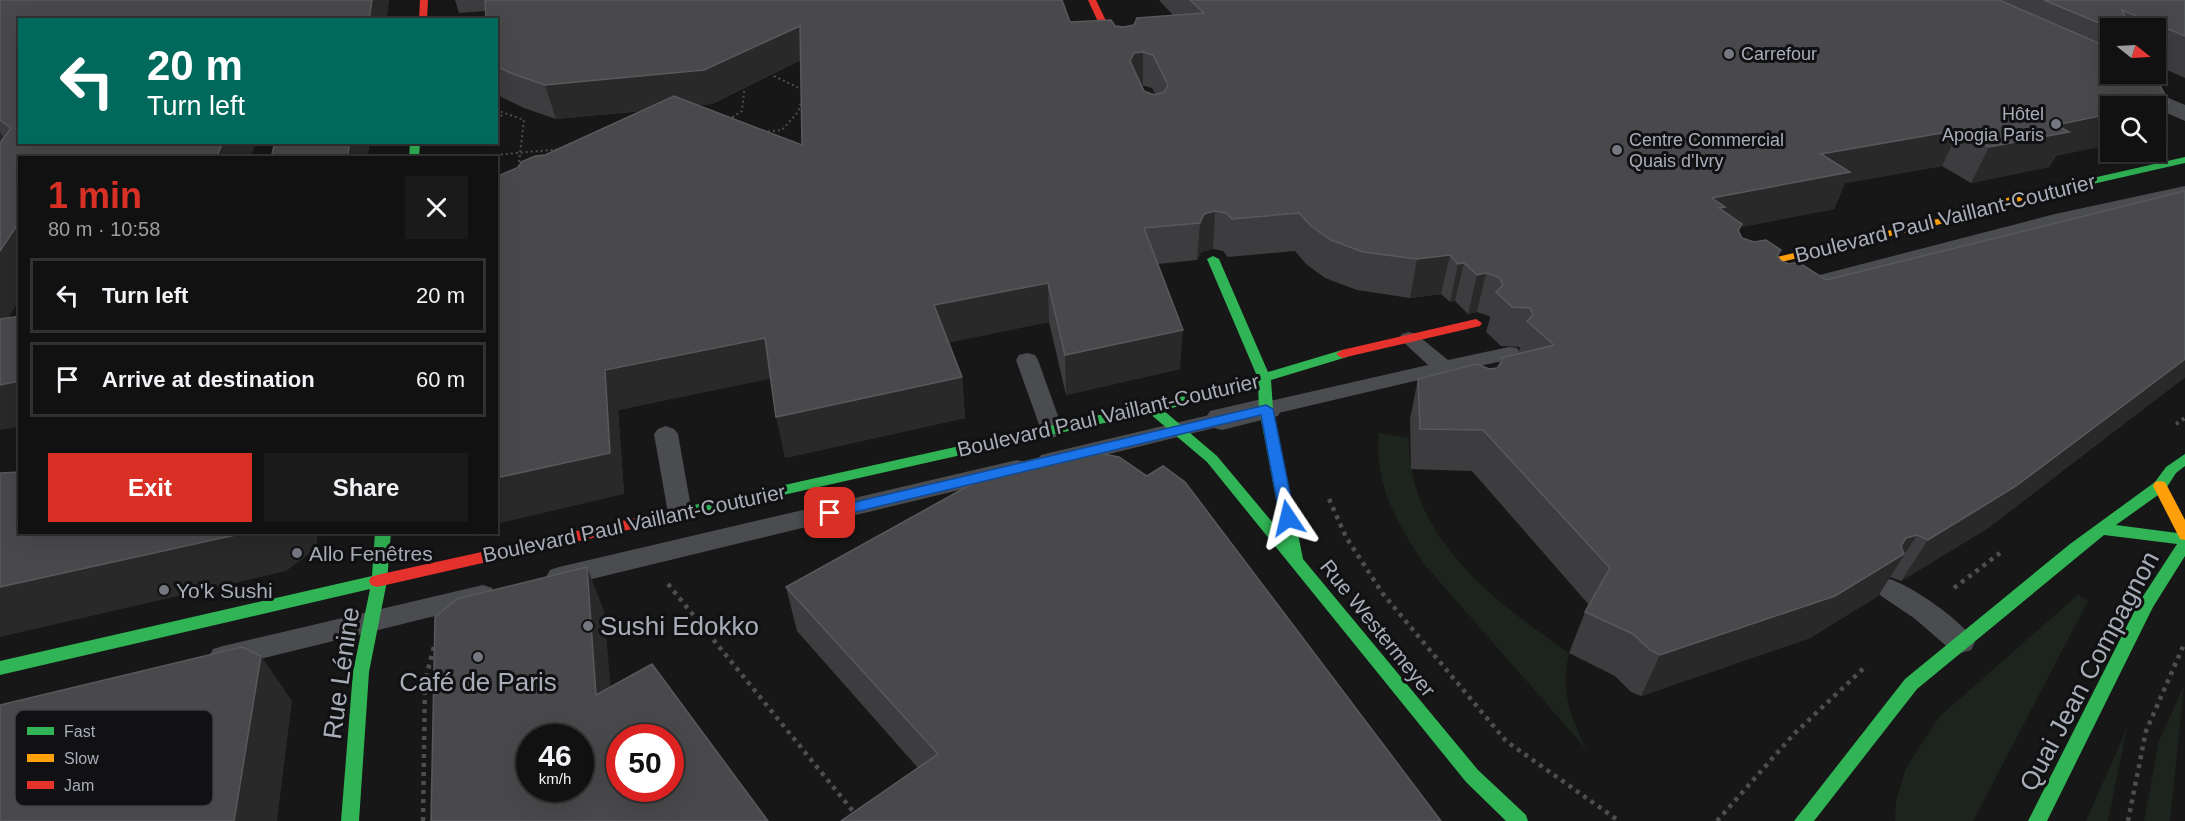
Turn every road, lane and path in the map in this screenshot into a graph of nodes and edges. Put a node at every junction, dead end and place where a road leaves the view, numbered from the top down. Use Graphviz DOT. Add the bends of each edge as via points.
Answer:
graph roads {
  1 [pos="424,0"];
  2 [pos="1092,0"];
  3 [pos="423,18"];
  4 [pos="1123,51"];
  5 [pos="771,68"];
  6 [pos="745,80"];
  7 [pos="2120,84"];
  8 [pos="498,111"];
  9 [pos="506,113"];
  10 [pos="2185,114"];
  11 [pos="498,117"];
  12 [pos="725,122"];
  13 [pos="759,132"];
  14 [pos="569,148"];
  15 [pos="522,152"];
  16 [pos="481,156"];
  17 [pos="2185,160"];
  18 [pos="516,179"];
  19 [pos="2185,191"];
  20 [pos="1213,259"];
  21 [pos="1739,269"];
  22 [pos="1783,291"];
  23 [pos="1476,323"];
  24 [pos="1409,338"];
  25 [pos="1509,353"];
  26 [pos="1027,360"];
  27 [pos="1444,366"];
  28 [pos="1466,388"];
  29 [pos="1265,394"];
  30 [pos="1152,408"];
  31 [pos="1222,419"];
  32 [pos="1052,430"];
  33 [pos="1176,430"];
  34 [pos="666,434"];
  35 [pos="2185,459"];
  36 [pos="2160,486"];
  37 [pos="1327,495"];
  38 [pos="680,513"];
  39 [pos="2103,529"];
  40 [pos="383,534"];
  41 [pos="2185,535"];
  42 [pos="2185,542"];
  43 [pos="645,557"];
  44 [pos="1295,561"];
  45 [pos="379,581"];
  46 [pos="1890,589"];
  47 [pos="371,622"];
  48 [pos="1961,642"];
  49 [pos="2185,642"];
  50 [pos="194,664"];
  51 [pos="0,668"];
  52 [pos="425,681"];
  53 [pos="350,821"];
  54 [pos="423,821"];
  55 [pos="861,821"];
  56 [pos="1519,821"];
  57 [pos="1619,821"];
  58 [pos="1803,821"];
  59 [pos="2037,821"];
  60 [pos="2128,821"];
  1 -- 3 [label="main road"];
  2 -- 4 [label="main road" via="1104,26 1118,38"];
  5 -- 13 [label="path" via="774,76 805,91 798,112 782,130"];
  6 -- 12 [label="path" via="742,111"];
  7 -- 10 [label="street"];
  8 -- 9 [label="path"];
  9 -- 11 [label="path"];
  9 -- 15 [label="path" via="524,120"];
  14 -- 15 [label="path"];
  15 -- 16 [label="path"];
  15 -- 18 [label="path"];
  17 -- 21 [label="main road, Boulevard Paul Vaillant-Couturier"];
  19 -- 22 [label="lane, Boulevard Paul Vaillant-Couturier" via="2055,219"];
  20 -- 29 [label="main road, Rue Westermeyer"];
  23 -- 24 [label="main road, Boulevard Paul Vaillant-Couturier"];
  24 -- 27 [label="lane"];
  24 -- 29 [label="main road, Boulevard Paul Vaillant-Couturier" via="1359,349"];
  25 -- 27 [label="lane, Boulevard Paul Vaillant-Couturier"];
  26 -- 32 [label="lane"];
  27 -- 28 [label="lane"];
  27 -- 29 [label="lane, Boulevard Paul Vaillant-Couturier"];
  29 -- 30 [label="main road, Boulevard Paul Vaillant-Couturier" via="1205,396"];
  29 -- 31 [label="street, Boulevard Paul Vaillant-Couturier"];
  29 -- 44 [label="main road, Rue Westermeyer"];
  30 -- 32 [label="main road, Boulevard Paul Vaillant-Couturier"];
  30 -- 33 [label="main road"];
  31 -- 33 [label="lane, Boulevard Paul Vaillant-Couturier"];
  32 -- 38 [label="main road, Boulevard Paul Vaillant-Couturier"];
  33 -- 43 [label="lane, Boulevard Paul Vaillant-Couturier"];
  33 -- 44 [label="main road" via="1212,459"];
  34 -- 38 [label="lane"];
  35 -- 36 [label="main road"];
  36 -- 39 [label="main road"];
  36 -- 41 [label="main road"];
  37 -- 57 [label="path, Rue Westermeyer" via="1346,537 1383,594 1506,741"];
  38 -- 45 [label="main road, Boulevard Paul Vaillant-Couturier"];
  39 -- 42 [label="main road"];
  39 -- 48 [label="main road"];
  40 -- 45 [label="main road, Rue Lénine"];
  42 -- 59 [label="main road, Quai Jean Compagnon" via="2145,604"];
  43 -- 47 [label="lane, Boulevard Paul Vaillant-Couturier"];
  43 -- 55 [label="path"];
  44 -- 56 [label="main road, Rue Westermeyer" via="1472,776"];
  45 -- 47 [label="main road, Rue Lénine"];
  45 -- 51 [label="main road, Boulevard Paul Vaillant-Couturier"];
  46 -- 48 [label="lane"];
  47 -- 50 [label="lane, Boulevard Paul Vaillant-Couturier"];
  47 -- 53 [label="main road, Rue Lénine" via="361,672"];
  48 -- 58 [label="main road" via="1911,684"];
  49 -- 60 [label="path" via="2146,731"];
  52 -- 54 [label="path"];
}
